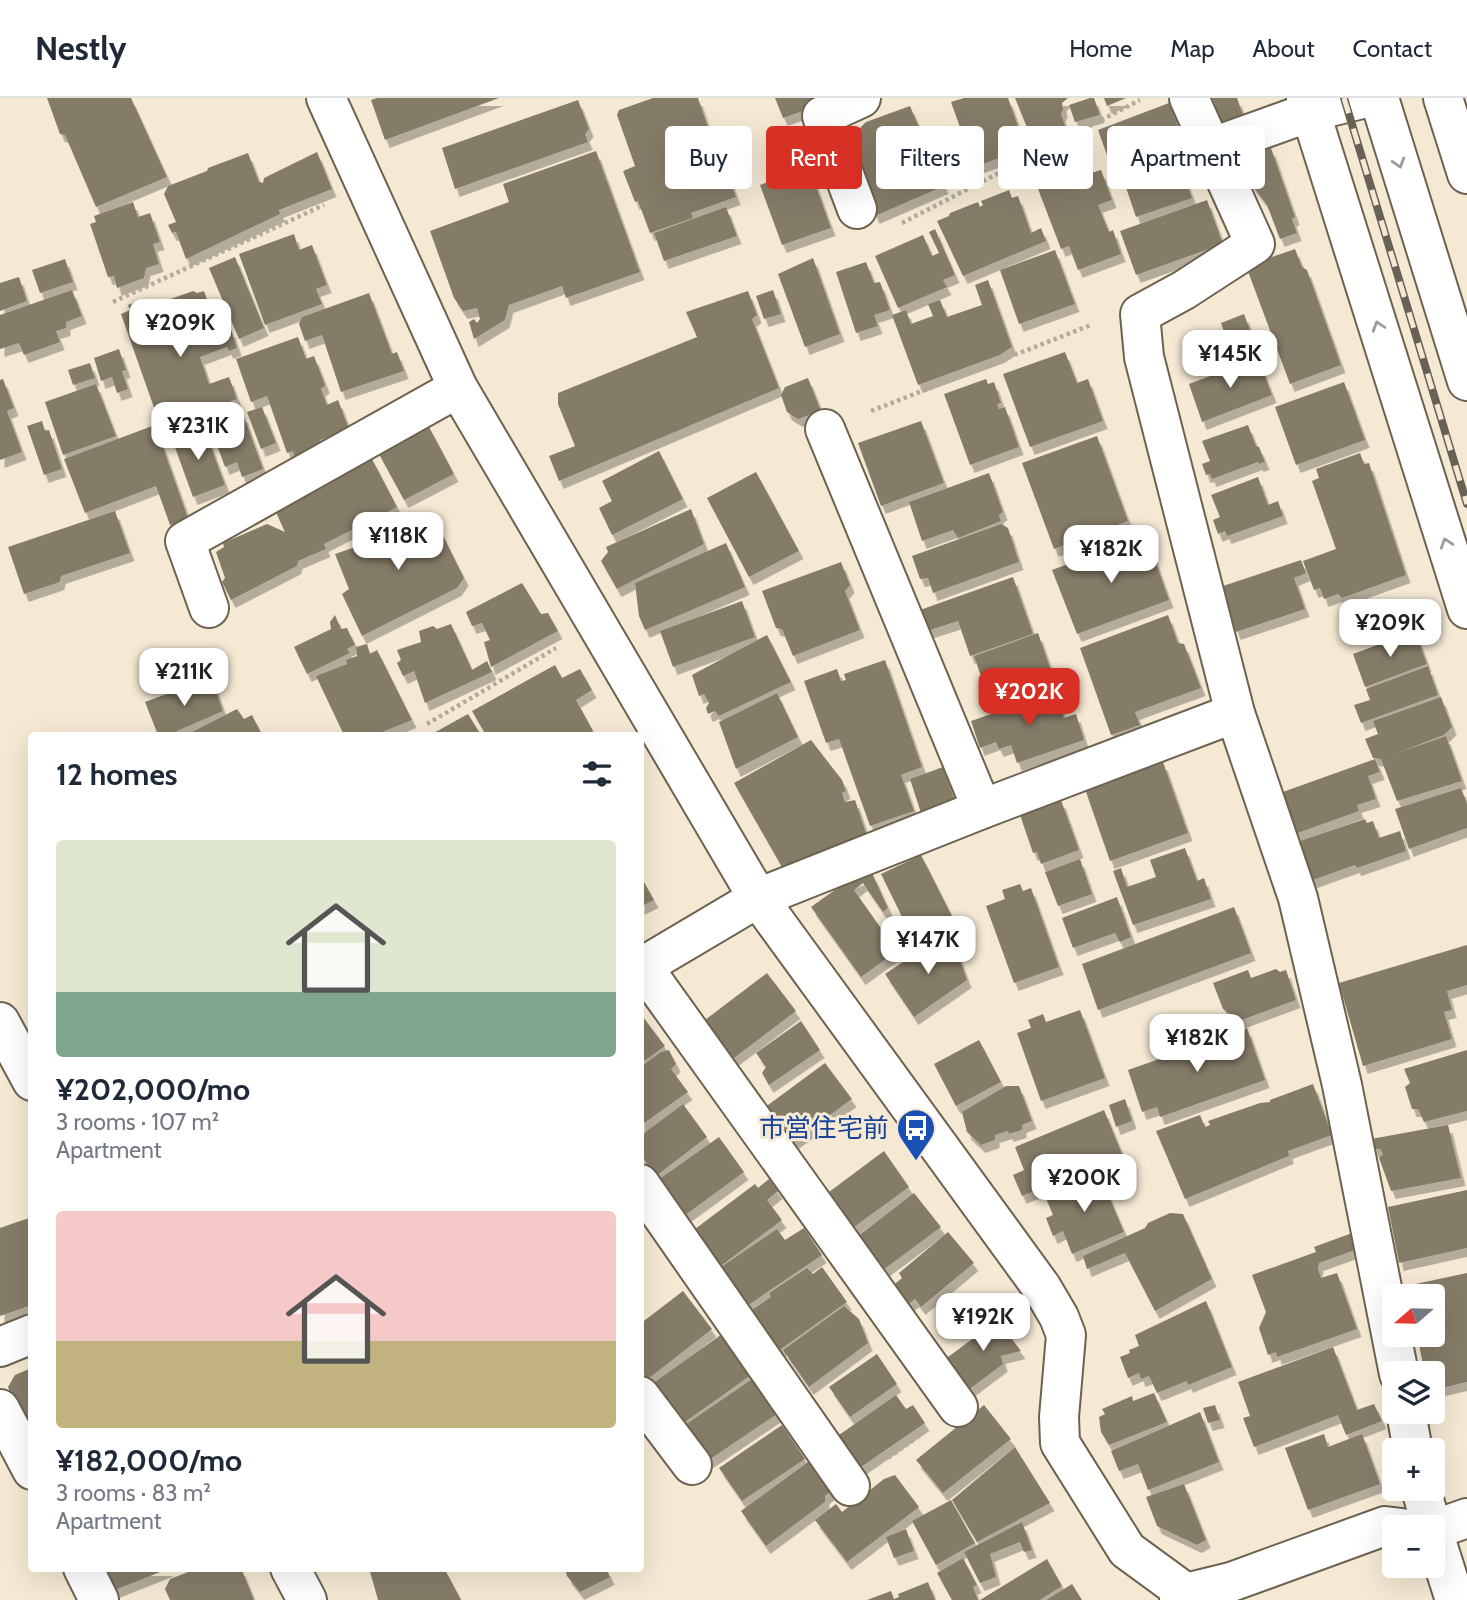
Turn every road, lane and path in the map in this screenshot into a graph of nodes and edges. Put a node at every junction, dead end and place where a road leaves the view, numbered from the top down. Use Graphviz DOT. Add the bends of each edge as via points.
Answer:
graph roads {
  1 [pos="326,98"];
  2 [pos="861,98"];
  3 [pos="1144,98"];
  4 [pos="1189,98"];
  5 [pos="1366,98"];
  6 [pos="1380,98"];
  7 [pos="1443,98"];
  8 [pos="1308,105"];
  9 [pos="1200,126"];
  10 [pos="1260,126"];
  11 [pos="1467,174"];
  12 [pos="366,186"];
  13 [pos="1229,189"];
  14 [pos="858,209"];
  15 [pos="890,230"];
  16 [pos="113,302"];
  17 [pos="1140,314"];
  18 [pos="1467,381"];
  19 [pos="458,388"];
  20 [pos="824,429"];
  21 [pos="209,608"];
  22 [pos="1467,608"];
  23 [pos="597,624"];
  24 [pos="1235,713"];
  25 [pos="427,724"];
  26 [pos="982,809"];
  27 [pos="758,898"];
  28 [pos="644,966"];
  29 [pos="644,970"];
  30 [pos="0,1022"];
  31 [pos="28,1073"];
  32 [pos="644,1190"];
  33 [pos="28,1336"];
  34 [pos="0,1347"];
  35 [pos="1396,1361"];
  36 [pos="644,1401"];
  37 [pos="958,1407"];
  38 [pos="0,1409"];
  39 [pos="28,1462"];
  40 [pos="692,1465"];
  41 [pos="850,1486"];
  42 [pos="1467,1518"];
  43 [pos="1445,1526"];
  44 [pos="1382,1527"];
  45 [pos="1445,1568"];
  46 [pos="85,1572"];
  47 [pos="292,1572"];
  48 [pos="1182,1597"];
  49 [pos="99,1600"];
  50 [pos="307,1600"];
  51 [pos="1455,1600"];
  1 -- 12 [label="street"];
  2 -- 14 [label="street" via="822,116"];
  3 -- 15 [label="path"];
  4 -- 9 [label="street"];
  5 -- 8 [label="street"];
  6 -- 18 [label="street, one-way"];
  7 -- 11 [label="street"];
  8 -- 10 [label="street"];
  22 -- 8 [label="street, one-way"];
  12 -- 16 [label="path"];
  12 -- 19 [label="street"];
  13 -- 17 [label="street" via="1255,244"];
  17 -- 20 [label="path" via="1104,320"];
  17 -- 24 [label="street" via="1144,357"];
  19 -- 21 [label="street" via="185,541"];
  19 -- 23 [label="street"];
  20 -- 26 [label="street"];
  23 -- 25 [label="path"];
  23 -- 27 [label="street"];
  24 -- 26 [label="street"];
  24 -- 35 [label="street" via="1298,898 1342,1085"];
  26 -- 27 [label="street"];
  27 -- 28 [label="street"];
  27 -- 48 [label="street" via="1042,1288 1066,1335 1060,1443 1127,1550"];
  29 -- 37 [label="street"];
  30 -- 31 [label="street"];
  32 -- 41 [label="street"];
  33 -- 34 [label="street"];
  36 -- 40 [label="street"];
  38 -- 39 [label="street"];
  42 -- 43 [label="street"];
  44 -- 48 [label="street"];
  45 -- 51 [label="street"];
  46 -- 49 [label="street"];
  47 -- 50 [label="street"];
}
